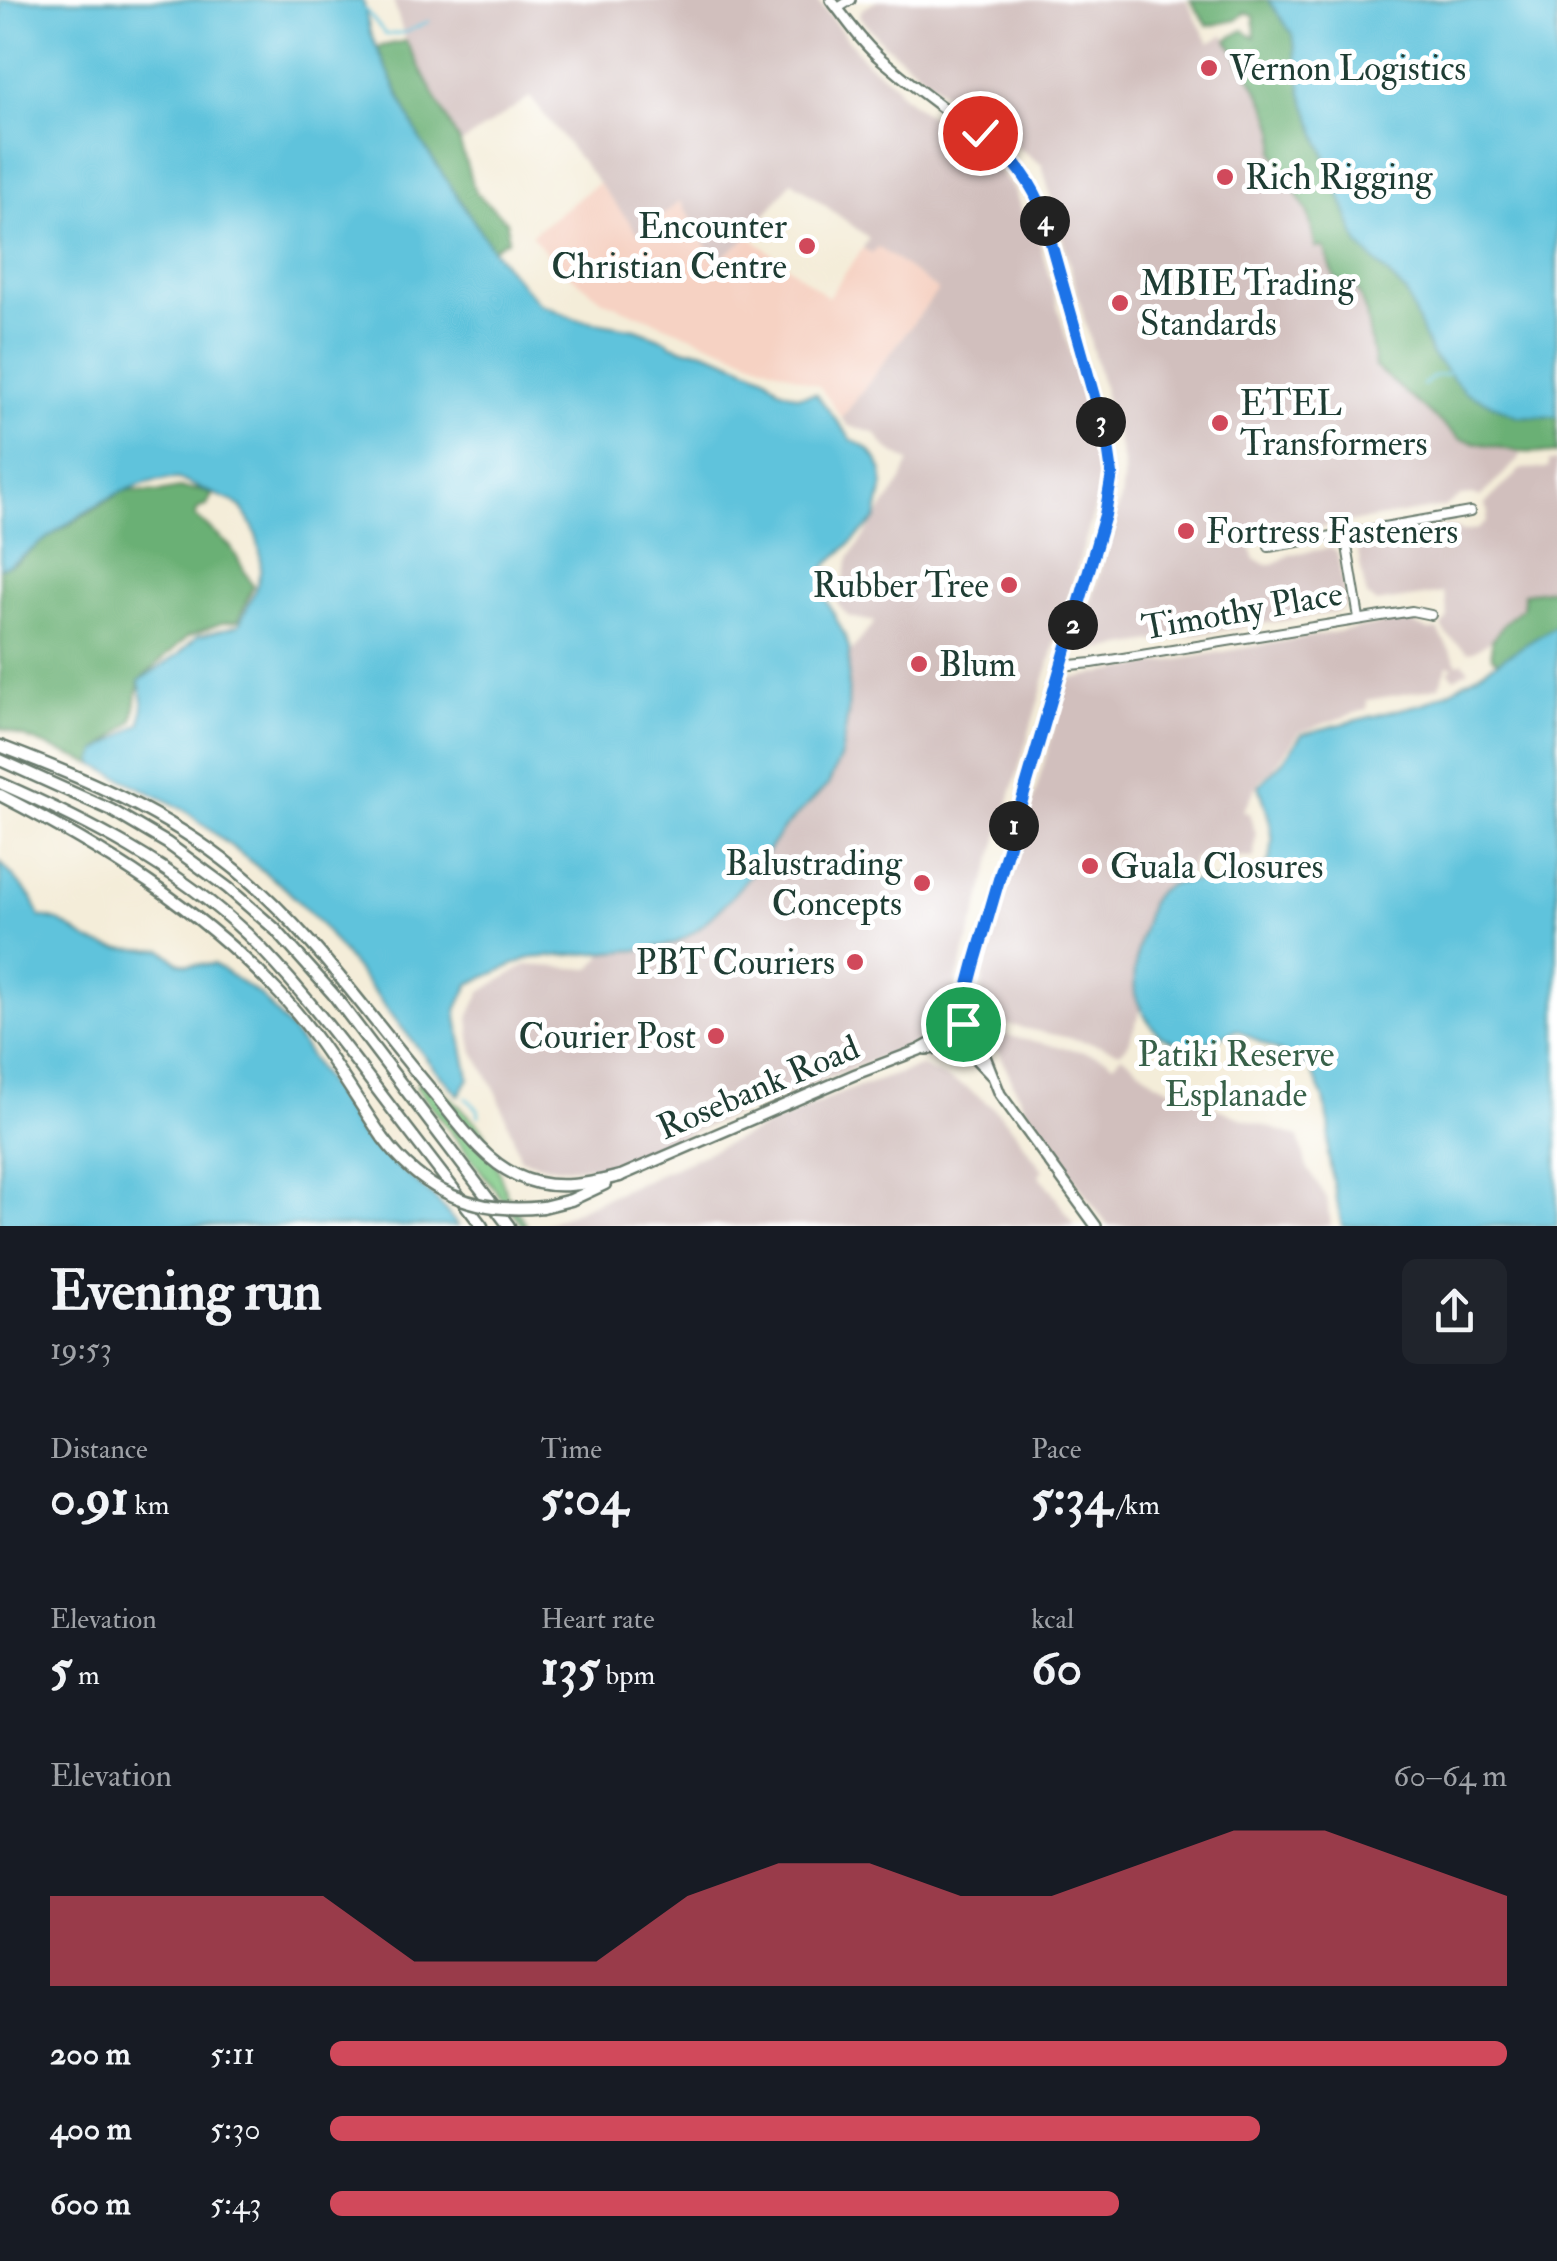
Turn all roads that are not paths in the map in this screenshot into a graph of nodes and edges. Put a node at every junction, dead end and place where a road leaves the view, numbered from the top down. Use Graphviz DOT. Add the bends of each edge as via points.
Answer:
graph roads {
  1 [pos="851,0"];
  2 [pos="834,4"];
  3 [pos="1470,512"];
  4 [pos="1345,534"];
  5 [pos="1269,547"];
  6 [pos="1431,615"];
  7 [pos="1358,618"];
  8 [pos="1062,663"];
  9 [pos="0,746"];
  10 [pos="0,760"];
  11 [pos="0,783"];
  12 [pos="0,795"];
  13 [pos="966,996"];
  14 [pos="968,1023"];
  15 [pos="955,1030"];
  16 [pos="978,1039"];
  17 [pos="960,1046"];
  18 [pos="919,1050"];
  19 [pos="993,1077"];
  20 [pos="620,1176"];
  21 [pos="482,1226"];
  22 [pos="509,1226"];
  23 [pos="1096,1226"];
  1 -- 2 [label="street"];
  2 -- 8 [label="main road" via="881,59 1008,154 1040,204 1112,474"];
  3 -- 4 [label="street"];
  4 -- 5 [label="street"];
  4 -- 7 [label="street"];
  6 -- 7 [label="street, Timothy Place"];
  7 -- 8 [label="street, Timothy Place"];
  8 -- 13 [label="main road"];
  9 -- 20 [label="highway" via="134,802 234,868 325,956 443,1104 504,1168 526,1180 566,1186"];
  10 -- 22 [label="highway" via="156,836 275,930 333,994"];
  11 -- 21 [label="highway" via="139,852 246,933 301,991"];
  12 -- 20 [label="highway, bridge" via="161,889 242,956 311,1032 403,1163 444,1192 517,1209 583,1195"];
  13 -- 14 [label="main road"];
  13 -- 15 [label="main road"];
  14 -- 15 [label="main road"];
  14 -- 16 [label="main road"];
  15 -- 17 [label="main road"];
  15 -- 18 [label="main road, Rosebank Road"];
  16 -- 17 [label="main road" via="970,1048"];
  16 -- 19 [label="main road"];
  17 -- 18 [label="main road, Rosebank Road"];
  17 -- 19 [label="main road"];
  18 -- 20 [label="main road, Rosebank Road"];
  19 -- 23 [label="main road"];
}
